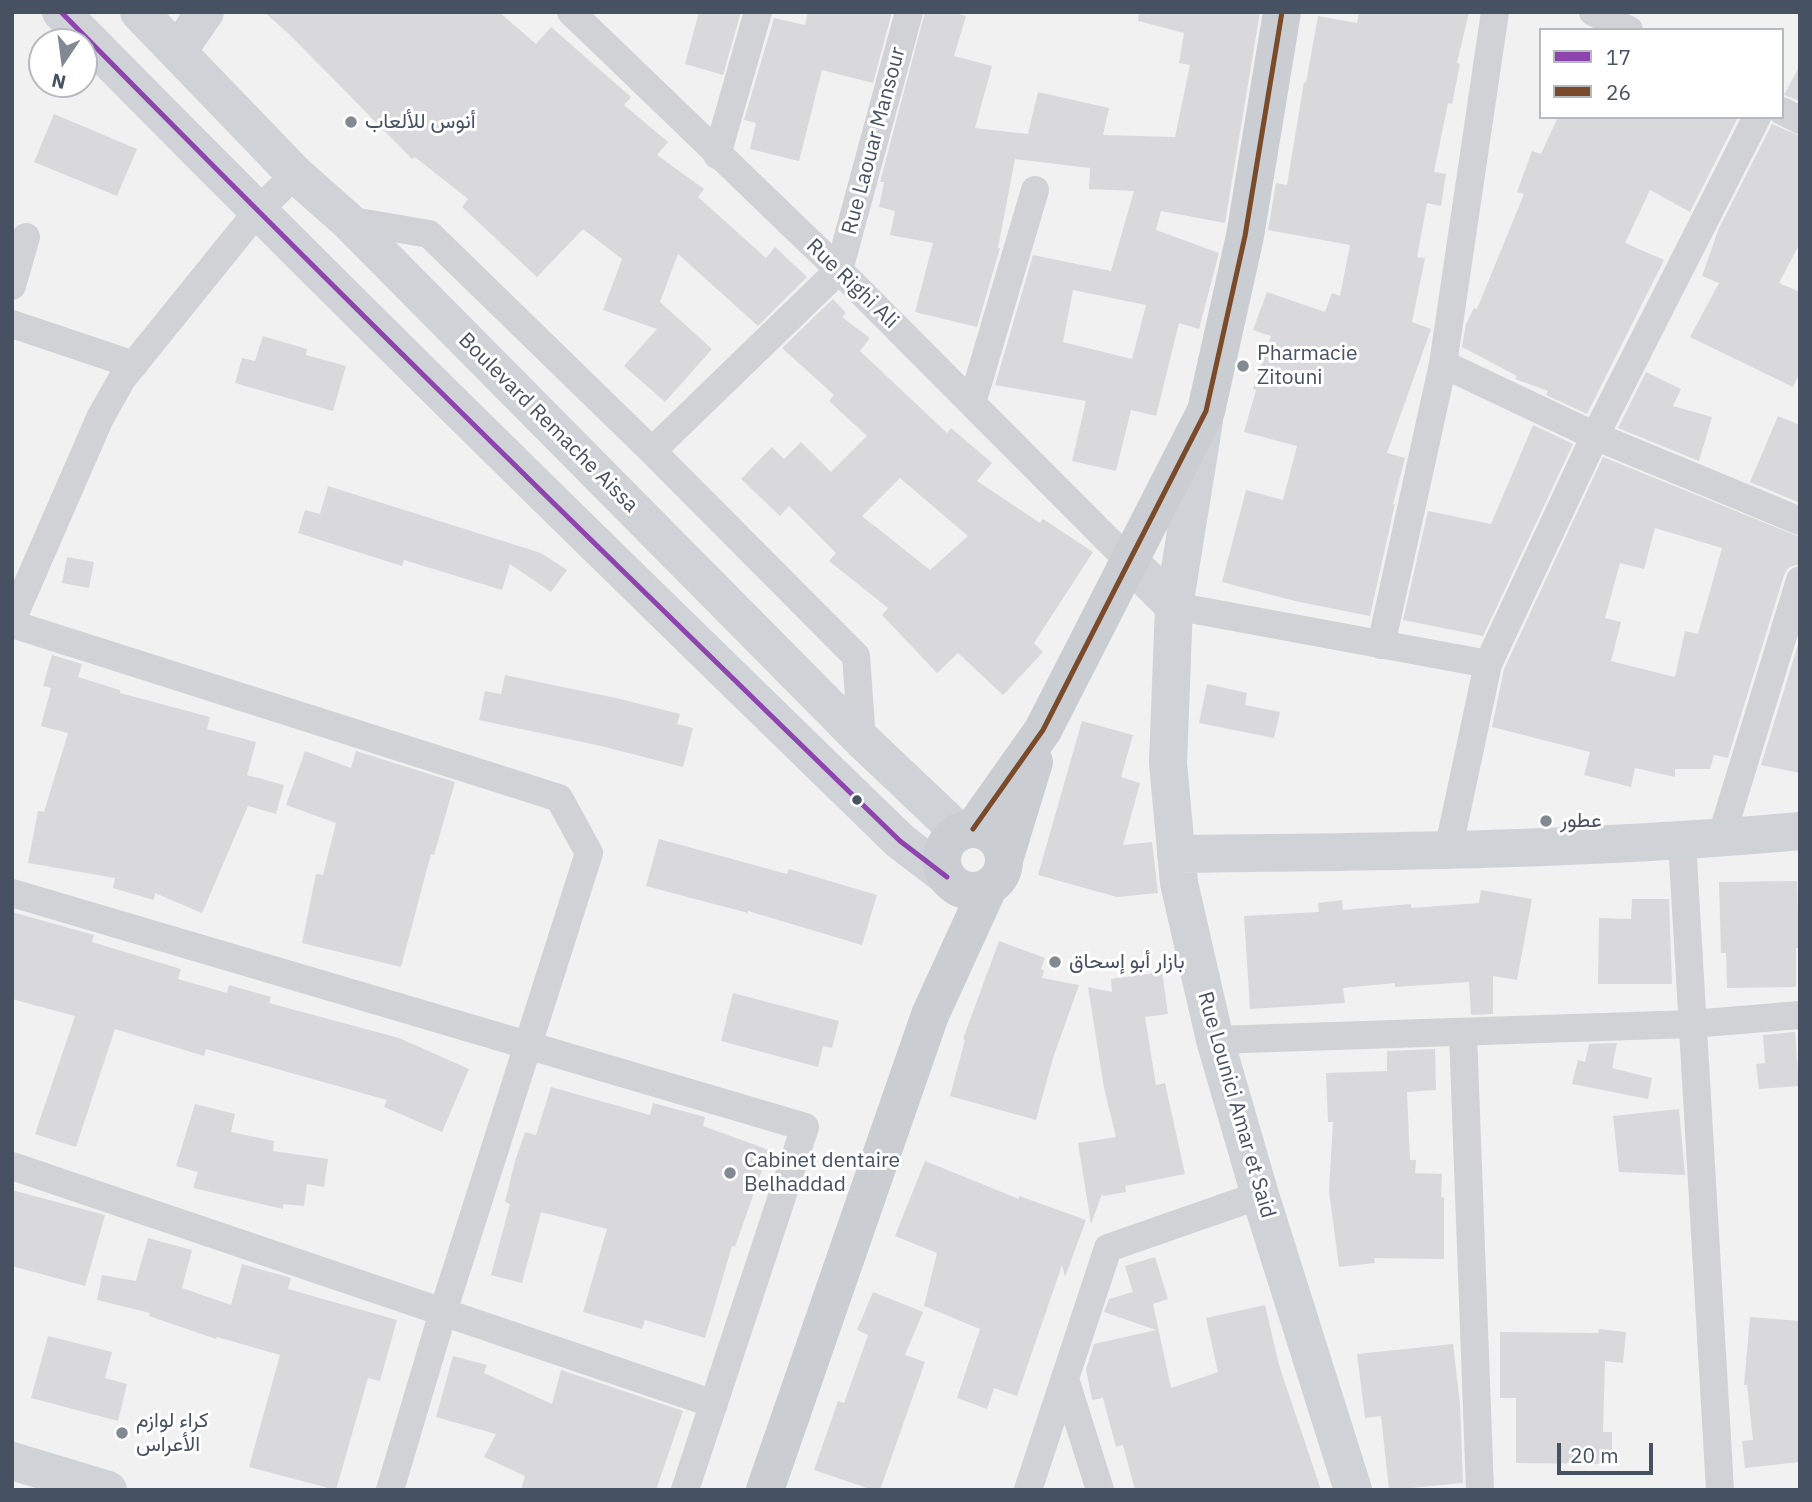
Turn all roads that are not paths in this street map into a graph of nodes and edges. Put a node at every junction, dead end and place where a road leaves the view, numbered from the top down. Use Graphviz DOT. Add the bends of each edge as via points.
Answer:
graph roads {
  1 [pos="61,12"];
  2 [pos="139,12"];
  3 [pos="205,12"];
  4 [pos="570,12"];
  5 [pos="758,12"];
  6 [pos="909,12"];
  7 [pos="1282,12"];
  8 [pos="1495,12"];
  9 [pos="1593,12"];
  10 [pos="1626,22"];
  11 [pos="178,51"];
  12 [pos="1784,112"];
  13 [pos="1756,119"];
  14 [pos="1800,120"];
  15 [pos="717,155"];
  16 [pos="295,174"];
  17 [pos="1035,190"];
  18 [pos="257,212"];
  19 [pos="347,220"];
  20 [pos="26,237"];
  21 [pos="839,270"];
  22 [pos="12,286"];
  23 [pos="12,324"];
  24 [pos="1443,364"];
  25 [pos="134,365"];
  26 [pos="972,403"];
  27 [pos="1206,411"];
  28 [pos="1595,436"];
  29 [pos="652,451"];
  30 [pos="1800,521"];
  31 [pos="1129,561"];
  32 [pos="1800,580"];
  33 [pos="1174,606"];
  34 [pos="12,622"];
  35 [pos="1381,645"];
  36 [pos="1488,664"];
  37 [pos="1044,730"];
  38 [pos="862,740"];
  39 [pos="966,831"];
  40 [pos="1800,831"];
  41 [pos="1721,838"];
  42 [pos="1682,841"];
  43 [pos="1448,850"];
  44 [pos="1176,854"];
  45 [pos="973,877"];
  46 [pos="12,893"];
  47 [pos="1800,1015"];
  48 [pos="1692,1024"];
  49 [pos="1463,1033"];
  50 [pos="1215,1040"];
  51 [pos="527,1044"];
  52 [pos="12,1166"];
  53 [pos="1260,1195"];
  54 [pos="443,1312"];
  55 [pos="1065,1379"];
  56 [pos="714,1404"];
  57 [pos="12,1461"];
  58 [pos="108,1490"];
  59 [pos="390,1490"];
  60 [pos="685,1490"];
  61 [pos="765,1490"];
  62 [pos="1028,1490"];
  63 [pos="1100,1490"];
  64 [pos="1353,1490"];
  65 [pos="1480,1490"];
  66 [pos="1720,1490"];
  1 -- 18 [label="main road"];
  2 -- 11 [label="main road, Boulevard Remache Aissa"];
  3 -- 11 [label="main road"];
  4 -- 15 [label="street, Rue Righi Ali"];
  5 -- 15 [label="street"];
  6 -- 21 [label="street, Rue Laouar Mansour"];
  7 -- 27 [label="main road" via="1245,236"];
  8 -- 24 [label="street"];
  9 -- 10 [label="street"];
  11 -- 16 [label="main road, Boulevard Remache Aissa"];
  12 -- 14 [label="street"];
  13 -- 28 [label="street"];
  15 -- 21 [label="street, Rue Righi Ali"];
  16 -- 18 [label="street"];
  16 -- 19 [label="main road, Boulevard Remache Aissa"];
  17 -- 26 [label="street"];
  18 -- 25 [label="street"];
  18 -- 45 [label="main road" via="900,841"];
  19 -- 29 [label="street" via="429,234"];
  19 -- 38 [label="main road, Boulevard Remache Aissa"];
  20 -- 22 [label="street"];
  21 -- 26 [label="street, Rue Righi Ali"];
  21 -- 29 [label="street"];
  23 -- 25 [label="street"];
  24 -- 28 [label="street"];
  24 -- 35 [label="street"];
  25 -- 34 [label="street" via="100,418"];
  26 -- 31 [label="street, Rue Righi Ali"];
  27 -- 31 [label="main road"];
  27 -- 33 [label="main road, Rue Lounici Amar et Said"];
  28 -- 30 [label="street"];
  28 -- 36 [label="street"];
  29 -- 38 [label="street" via="856,656"];
  31 -- 33 [label="main road"];
  31 -- 37 [label="main road"];
  32 -- 41 [label="street"];
  33 -- 35 [label="street"];
  33 -- 44 [label="main road, Rue Lounici Amar et Said" via="1168,763"];
  34 -- 51 [label="street" via="559,798 589,853"];
  35 -- 36 [label="street"];
  36 -- 43 [label="street"];
  37 -- 39 [label="main road"];
  37 -- 45 [label="main road"];
  38 -- 39 [label="main road, Boulevard Remache Aissa"];
  39 -- 45 [label="main road" via="982,830 998,842"];
  39 -- 45 [label="main road" via="948,841 943,869"];
  40 -- 41 [label="main road"];
  41 -- 42 [label="main road"];
  42 -- 43 [label="main road"];
  42 -- 48 [label="street"];
  43 -- 44 [label="main road"];
  44 -- 50 [label="main road, Rue Lounici Amar et Said"];
  45 -- 61 [label="main road" via="930,1015"];
  46 -- 51 [label="street"];
  47 -- 48 [label="street"];
  48 -- 49 [label="street"];
  48 -- 66 [label="street"];
  49 -- 50 [label="street"];
  49 -- 65 [label="street"];
  50 -- 53 [label="main road, Rue Lounici Amar et Said"];
  51 -- 54 [label="street"];
  51 -- 56 [label="street" via="805,1127"];
  52 -- 54 [label="street"];
  53 -- 55 [label="street" via="1108,1248"];
  53 -- 64 [label="main road, Rue Lounici Amar et Said"];
  54 -- 56 [label="street"];
  54 -- 59 [label="street"];
  55 -- 62 [label="street"];
  55 -- 63 [label="street"];
  56 -- 60 [label="street"];
  57 -- 58 [label="main road"];
}
